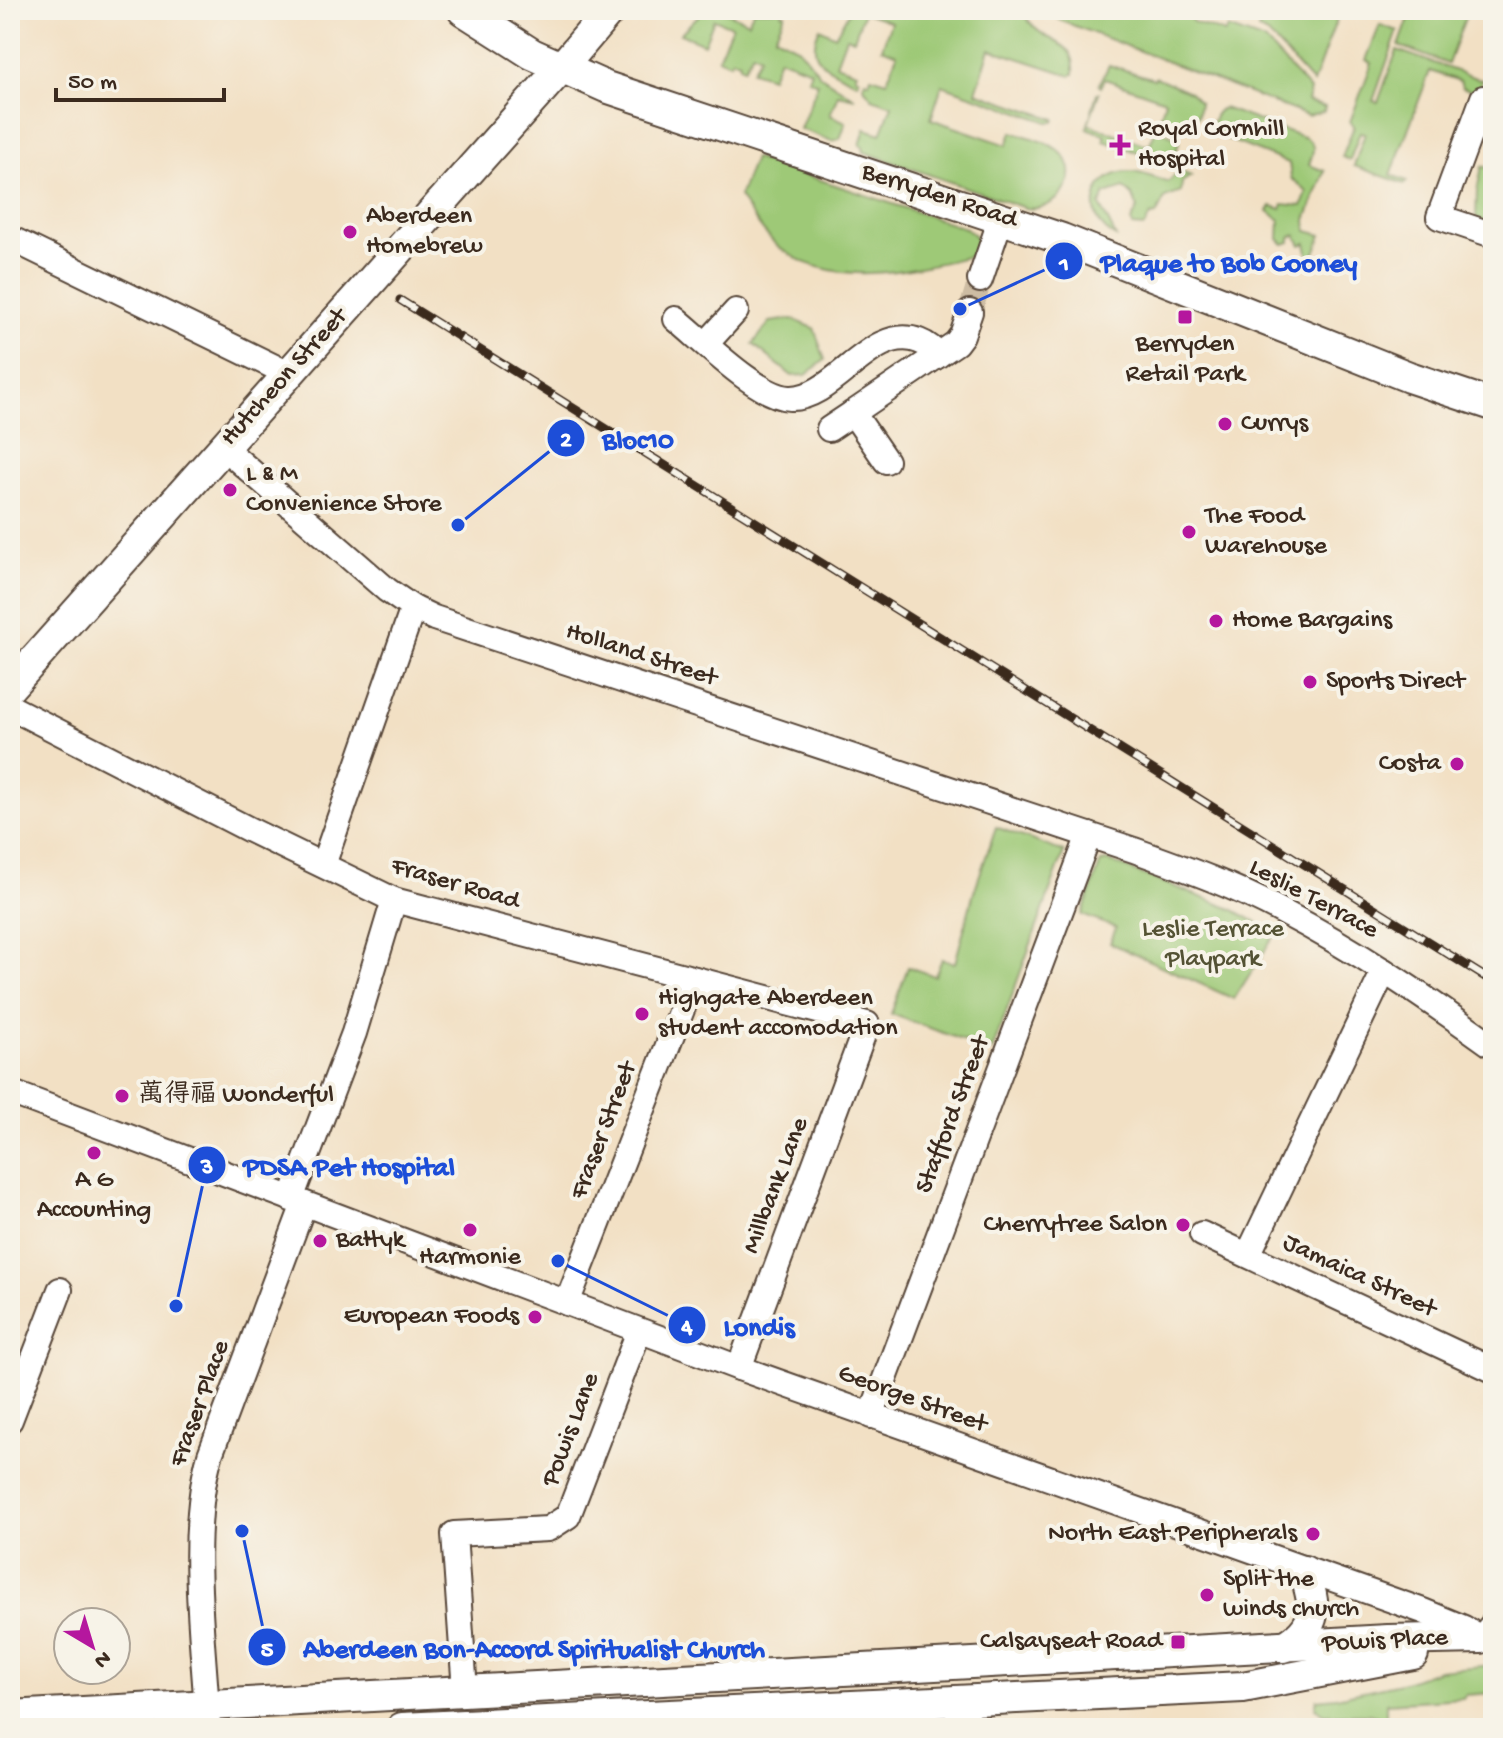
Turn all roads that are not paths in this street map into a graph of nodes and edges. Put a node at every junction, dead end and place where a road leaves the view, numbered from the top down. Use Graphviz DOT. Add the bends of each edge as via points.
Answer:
graph roads {
  1 [pos="463,10"];
  2 [pos="610,10"];
  3 [pos="561,68"];
  4 [pos="1493,101"];
  5 [pos="1001,218"];
  6 [pos="1493,235"];
  7 [pos="10,238"];
  8 [pos="980,280"];
  9 [pos="736,311"];
  10 [pos="970,312"];
  11 [pos="676,319"];
  12 [pos="706,344"];
  13 [pos="937,356"];
  14 [pos="289,374"];
  15 [pos="1493,405"];
  16 [pos="853,413"];
  17 [pos="829,429"];
  18 [pos="223,447"];
  19 [pos="886,461"];
  20 [pos="413,608"];
  21 [pos="10,687"];
  22 [pos="10,707"];
  23 [pos="1089,835"];
  24 [pos="323,865"];
  25 [pos="394,900"];
  26 [pos="1384,971"];
  27 [pos="694,979"];
  28 [pos="867,1024"];
  29 [pos="1493,1046"];
  30 [pos="10,1092"];
  31 [pos="298,1201"];
  32 [pos="1202,1234"];
  33 [pos="1248,1255"];
  34 [pos="60,1290"];
  35 [pos="567,1303"];
  36 [pos="639,1331"];
  37 [pos="739,1368"];
  38 [pos="1493,1370"];
  39 [pos="871,1416"];
  40 [pos="10,1420"];
  41 [pos="1304,1571"];
  42 [pos="1489,1633"];
  43 [pos="1284,1647"];
  44 [pos="465,1691"];
  45 [pos="10,1716"];
  46 [pos="207,1717"];
  47 [pos="402,1728"];
  1 -- 3 [label="main road, Berryden Road"];
  2 -- 3 [label="main road, Hutcheon Street"];
  3 -- 5 [label="main road, Berryden Road"];
  3 -- 14 [label="main road, Hutcheon Street"];
  4 -- 6 [label="street" via="1483,98 1439,217"];
  5 -- 8 [label="street"];
  5 -- 15 [label="main road, Berryden Road"];
  7 -- 14 [label="street"];
  9 -- 12 [label="street"];
  10 -- 13 [label="street" via="962,335"];
  11 -- 12 [label="street"];
  12 -- 13 [label="street" via="757,386 788,398 809,394 895,338 923,342"];
  13 -- 16 [label="street"];
  14 -- 18 [label="main road, Hutcheon Street"];
  16 -- 17 [label="street"];
  16 -- 19 [label="street"];
  18 -- 20 [label="street, Holland Street"];
  18 -- 21 [label="main road, Hutcheon Street"];
  20 -- 23 [label="street, Holland Street"];
  20 -- 24 [label="street"];
  22 -- 24 [label="street, Fraser Road"];
  23 -- 26 [label="street, Leslie Terrace" via="1248,895"];
  23 -- 39 [label="street, Stafford Street"];
  24 -- 25 [label="street, Fraser Road"];
  25 -- 27 [label="street, Fraser Road"];
  25 -- 31 [label="street, Fraser Place"];
  26 -- 29 [label="street, Leslie Terrace"];
  26 -- 33 [label="street"];
  27 -- 28 [label="street, Fraser Road"];
  27 -- 35 [label="street, Fraser Street"];
  28 -- 37 [label="street, Millbank Lane"];
  30 -- 31 [label="street, George Street"];
  31 -- 35 [label="street, George Street"];
  31 -- 46 [label="street, Fraser Place" via="201,1486"];
  32 -- 33 [label="street, Jamaica Street"];
  33 -- 38 [label="street, Jamaica Street"];
  34 -- 40 [label="street"];
  35 -- 36 [label="street, George Street"];
  36 -- 37 [label="street, George Street"];
  36 -- 44 [label="street, Powis Lane" via="568,1516 548,1529 454,1534"];
  37 -- 39 [label="street, George Street"];
  39 -- 41 [label="street, George Street"];
  41 -- 42 [label="street, George Street"];
  41 -- 43 [label="main road" via="1313,1616 1299,1639"];
  42 -- 43 [label="main road, Powis Place"];
  42 -- 47 [label="main road, Powis Place" via="1216,1690"];
  43 -- 44 [label="main road, Powis Place"];
  44 -- 46 [label="main road, Powis Place"];
  45 -- 46 [label="main road, Powis Place"];
}
